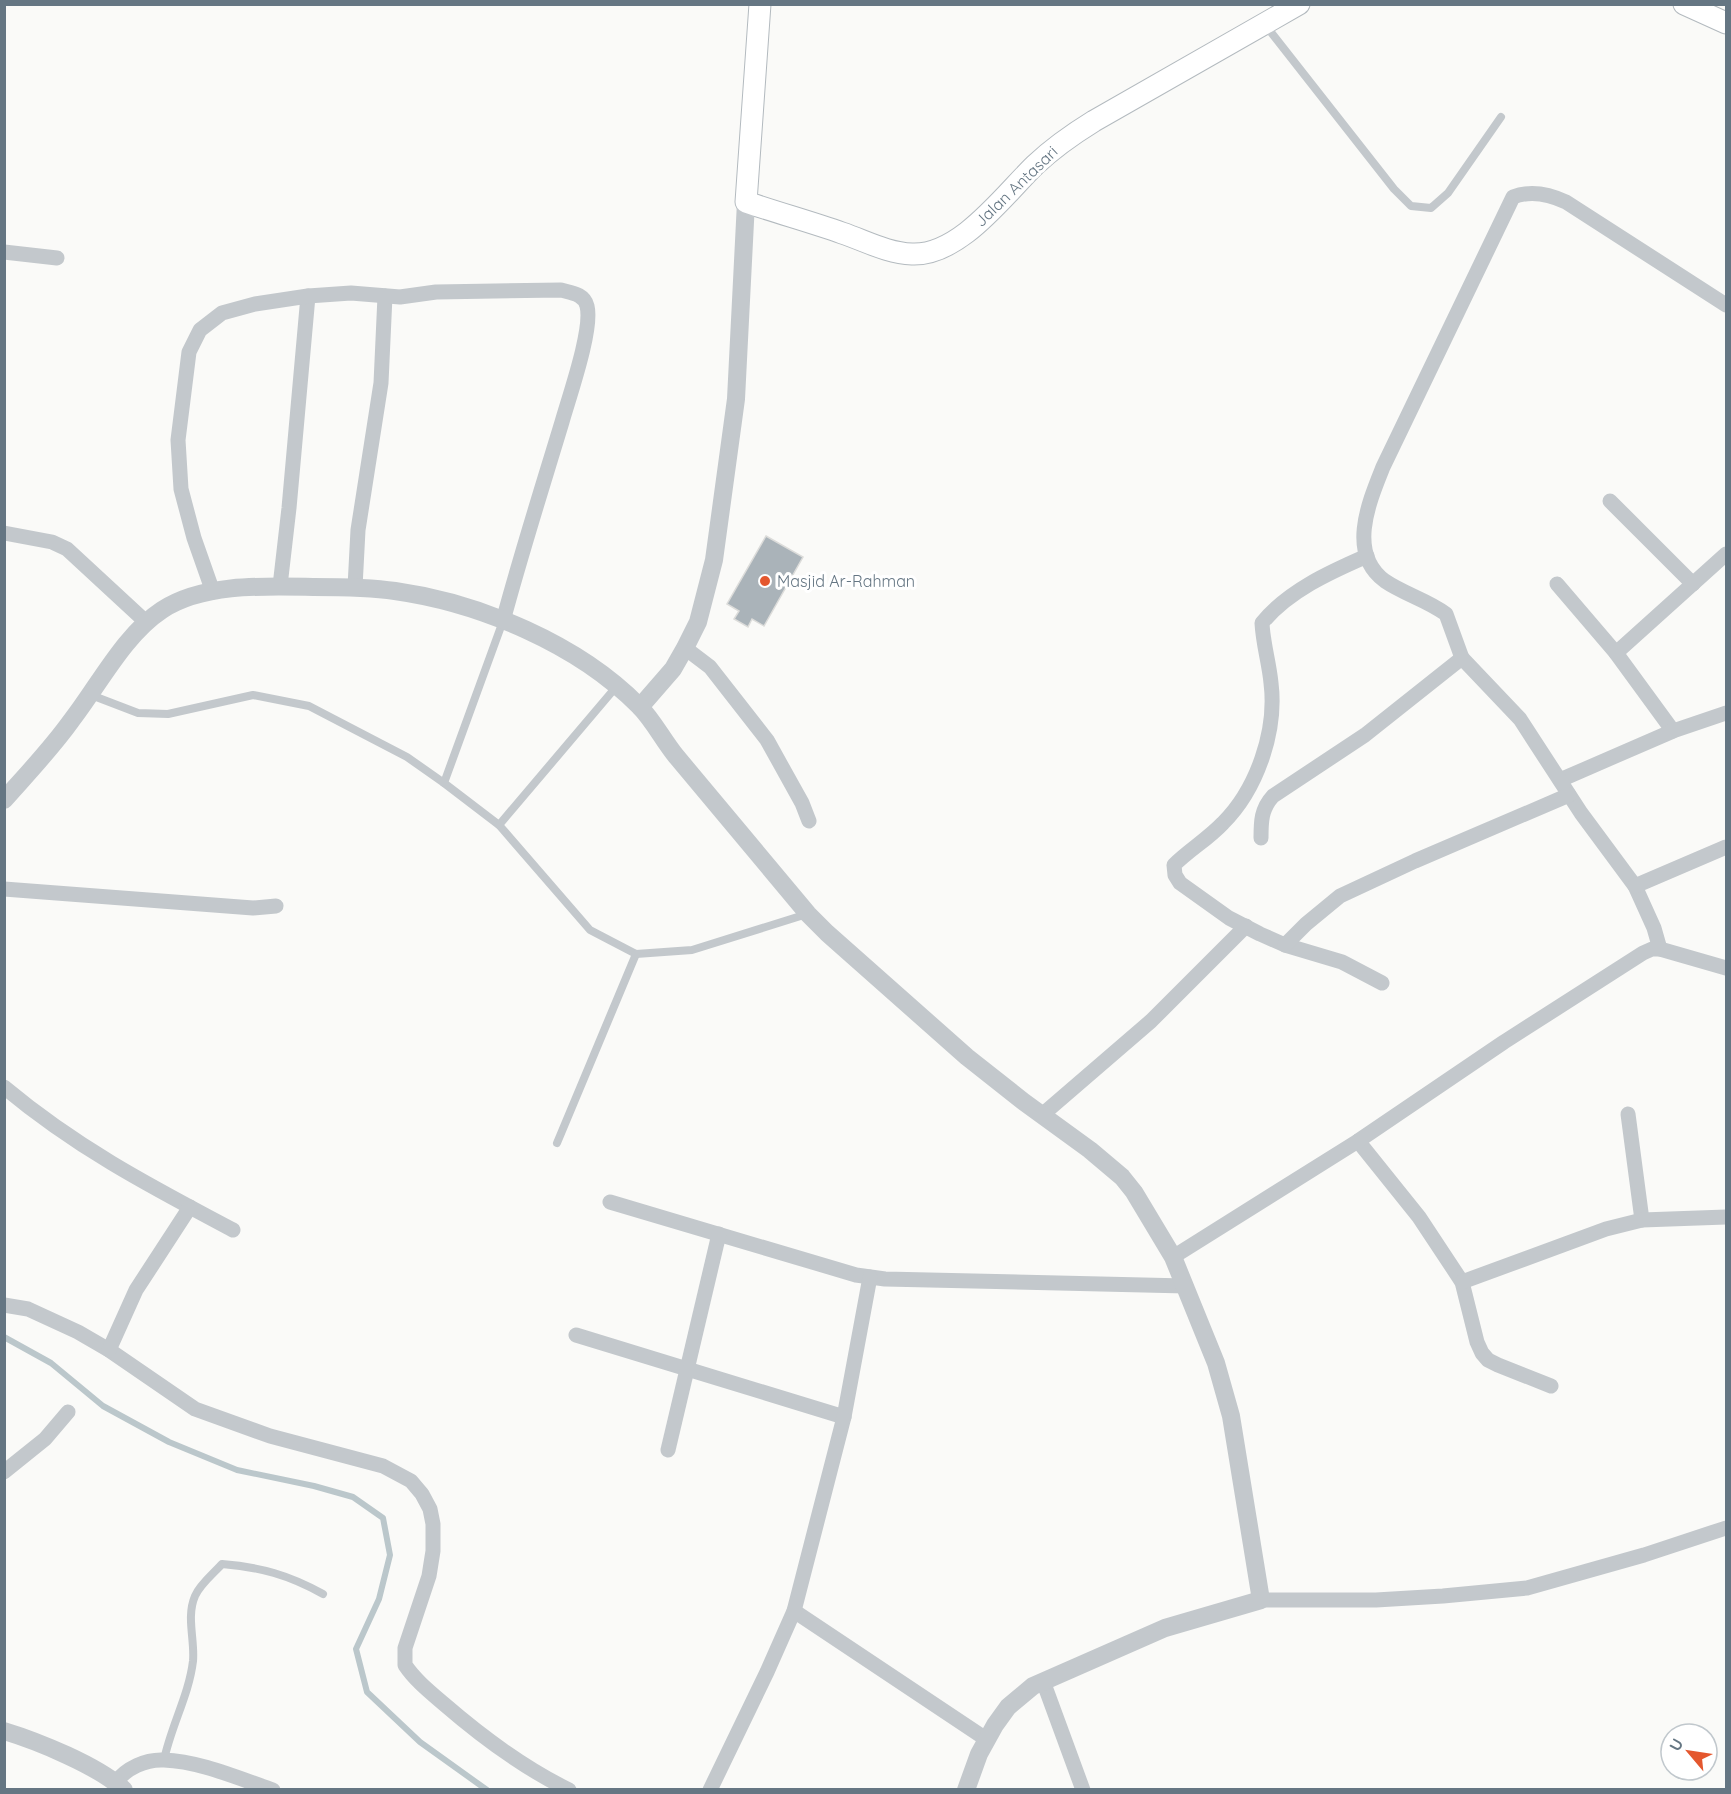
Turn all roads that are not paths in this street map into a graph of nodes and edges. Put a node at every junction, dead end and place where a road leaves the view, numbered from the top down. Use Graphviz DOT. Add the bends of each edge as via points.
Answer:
graph roads {
  1 [pos="760,4"];
  2 [pos="1299,4"];
  3 [pos="1684,4"];
  4 [pos="1726,23"];
  5 [pos="1265,24"];
  6 [pos="1501,117"];
  7 [pos="746,202"];
  8 [pos="4,252"];
  9 [pos="57,258"];
  10 [pos="308,296"];
  11 [pos="385,296"];
  12 [pos="1726,305"];
  13 [pos="1610,501"];
  14 [pos="4,533"];
  15 [pos="1726,554"];
  16 [pos="1367,556"];
  17 [pos="1557,584"];
  18 [pos="1693,584"];
  19 [pos="280,586"];
  20 [pos="355,587"];
  21 [pos="213,592"];
  22 [pos="503,621"];
  23 [pos="146,622"];
  24 [pos="685,648"];
  25 [pos="1616,653"];
  26 [pos="1462,658"];
  27 [pos="617,686"];
  28 [pos="91,695"];
  29 [pos="640,707"];
  30 [pos="1726,712"];
  31 [pos="1673,731"];
  32 [pos="1560,780"];
  33 [pos="444,783"];
  34 [pos="1569,795"];
  35 [pos="4,800"];
  36 [pos="809,821"];
  37 [pos="499,825"];
  38 [pos="1261,838"];
  39 [pos="1726,847"];
  40 [pos="1635,886"];
  41 [pos="4,889"];
  42 [pos="276,906"];
  43 [pos="808,914"];
  44 [pos="1246,926"];
  45 [pos="1285,945"];
  46 [pos="1660,949"];
  47 [pos="636,954"];
  48 [pos="1726,968"];
  49 [pos="1382,983"];
  50 [pos="4,1087"];
  51 [pos="1628,1114"];
  52 [pos="1042,1115"];
  53 [pos="1358,1141"];
  54 [pos="557,1143"];
  55 [pos="610,1202"];
  56 [pos="190,1207"];
  57 [pos="1726,1217"];
  58 [pos="1642,1220"];
  59 [pos="233,1230"];
  60 [pos="719,1234"];
  61 [pos="1173,1257"];
  62 [pos="870,1277"];
  63 [pos="1462,1282"];
  64 [pos="1186,1286"];
  65 [pos="4,1305"];
  66 [pos="576,1335"];
  67 [pos="109,1350"];
  68 [pos="687,1369"];
  69 [pos="1551,1386"];
  70 [pos="68,1412"];
  71 [pos="844,1417"];
  72 [pos="668,1450"];
  73 [pos="4,1472"];
  74 [pos="1726,1528"];
  75 [pos="323,1594"];
  76 [pos="1261,1600"];
  77 [pos="794,1611"];
  78 [pos="1043,1681"];
  79 [pos="4,1731"];
  80 [pos="986,1739"];
  81 [pos="164,1760"];
  82 [pos="119,1786"];
  83 [pos="273,1790"];
  84 [pos="569,1790"];
  85 [pos="710,1790"];
  86 [pos="966,1790"];
  87 [pos="1083,1790"];
  1 -- 7 [label="main road"];
  2 -- 5 [label="main road, Jalan Antasari"];
  3 -- 4 [label="main road"];
  5 -- 6 [label="lane" via="1394,189 1412,206 1431,208 1448,193"];
  5 -- 7 [label="main road, Jalan Antasari" via="1064,140 983,219 961,237 933,251 892,252"];
  7 -- 24 [label="street" via="736,399 722,505 707,591"];
  8 -- 9 [label="street"];
  10 -- 11 [label="street"];
  10 -- 19 [label="street"];
  10 -- 21 [label="street" via="255,304 222,314 200,330 189,352 178,440 181,489"];
  11 -- 20 [label="street" via="381,383 357,530"];
  11 -- 22 [label="street" via="561,290 584,298 586,303 584,341 575,380"];
  12 -- 16 [label="street" via="1566,202 1541,194 1513,197 1383,467 1365,525"];
  13 -- 18 [label="street"];
  14 -- 23 [label="street" via="52,542 67,549"];
  15 -- 18 [label="street"];
  16 -- 26 [label="street" via="1372,569 1386,581 1446,614"];
  16 -- 44 [label="street" via="1281,603 1262,623 1271,683 1271,719 1261,760 1242,800 1224,823 1174,865 1180,883"];
  17 -- 25 [label="street"];
  18 -- 25 [label="street"];
  19 -- 20 [label="street"];
  19 -- 21 [label="street"];
  20 -- 22 [label="street" via="450,602"];
  21 -- 23 [label="street" via="175,603"];
  22 -- 27 [label="street" via="559,646"];
  22 -- 33 [label="lane"];
  23 -- 28 [label="street"];
  24 -- 29 [label="street" via="673,669"];
  24 -- 36 [label="street" via="710,667 766,740"];
  25 -- 31 [label="street"];
  26 -- 32 [label="street" via="1520,719"];
  26 -- 38 [label="street" via="1365,735 1273,796 1262,816"];
  27 -- 29 [label="street"];
  27 -- 37 [label="lane"];
  28 -- 33 [label="lane" via="138,713 168,714 253,695 309,706 407,757"];
  28 -- 35 [label="street"];
  29 -- 43 [label="street"];
  30 -- 31 [label="street"];
  31 -- 32 [label="street"];
  32 -- 34 [label="street"];
  33 -- 37 [label="lane"];
  34 -- 40 [label="street"];
  34 -- 45 [label="street" via="1340,896"];
  37 -- 47 [label="lane" via="590,930"];
  39 -- 40 [label="street"];
  40 -- 46 [label="street"];
  41 -- 42 [label="street" via="253,908"];
  43 -- 47 [label="lane" via="692,950"];
  43 -- 52 [label="street" via="958,1049"];
  44 -- 45 [label="street"];
  44 -- 52 [label="street" via="1151,1021"];
  45 -- 49 [label="street" via="1342,962"];
  46 -- 48 [label="street"];
  46 -- 53 [label="street" via="1643,953"];
  47 -- 54 [label="lane"];
  50 -- 56 [label="street" via="87,1149"];
  51 -- 58 [label="street"];
  52 -- 61 [label="street" via="1122,1178"];
  53 -- 61 [label="street"];
  53 -- 63 [label="street" via="1419,1217"];
  55 -- 60 [label="street"];
  56 -- 59 [label="street"];
  56 -- 67 [label="street" via="136,1290"];
  57 -- 58 [label="street"];
  58 -- 63 [label="street" via="1606,1229"];
  60 -- 62 [label="street"];
  60 -- 68 [label="street"];
  61 -- 64 [label="street"];
  62 -- 64 [label="street"];
  62 -- 71 [label="street"];
  63 -- 69 [label="street" via="1482,1353 1498,1365"];
  64 -- 76 [label="street" via="1226,1392"];
  65 -- 67 [label="street" via="28,1309"];
  66 -- 68 [label="street"];
  67 -- 84 [label="street" via="195,1409 270,1436 383,1466 411,1482 422,1494 434,1524 429,1576 405,1648 405,1665 465,1722"];
  68 -- 71 [label="street"];
  68 -- 72 [label="street"];
  70 -- 73 [label="street" via="45,1439"];
  71 -- 77 [label="street"];
  74 -- 76 [label="street" via="1644,1556 1527,1588 1376,1600"];
  75 -- 81 [label="lane" via="283,1575 222,1564 195,1597 191,1614 193,1661"];
  76 -- 78 [label="street" via="1165,1628"];
  77 -- 80 [label="street"];
  77 -- 85 [label="street"];
  78 -- 80 [label="street" via="1008,1707"];
  78 -- 87 [label="street"];
  79 -- 82 [label="street" via="92,1768"];
  80 -- 86 [label="street"];
  81 -- 82 [label="street" via="132,1768 122,1774"];
  81 -- 83 [label="street" via="194,1765"];
}
